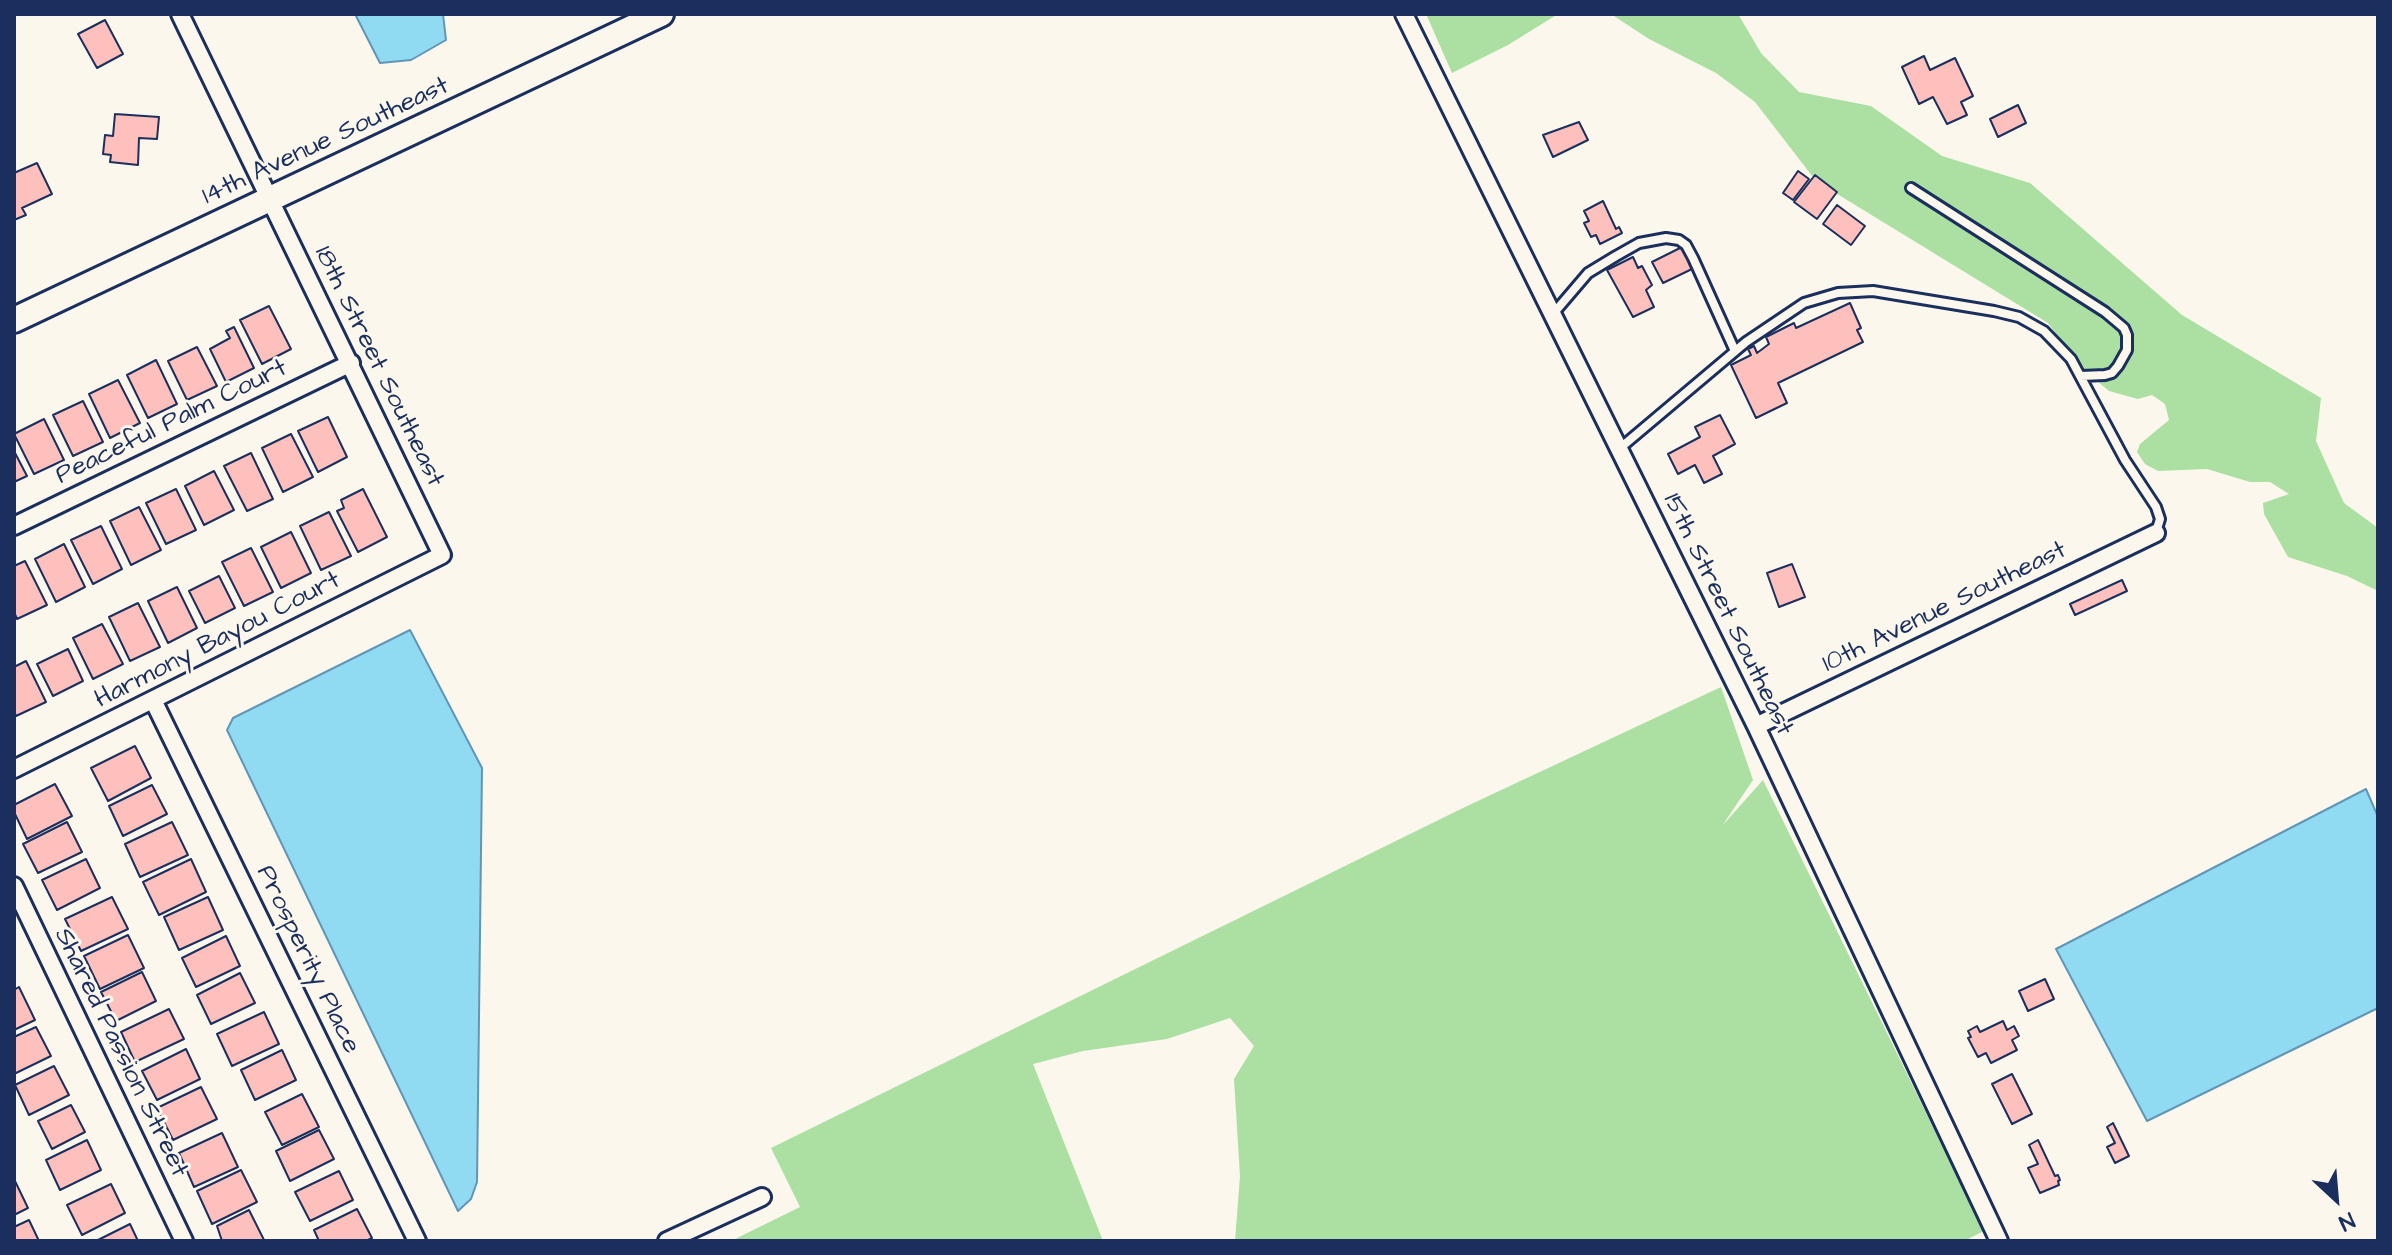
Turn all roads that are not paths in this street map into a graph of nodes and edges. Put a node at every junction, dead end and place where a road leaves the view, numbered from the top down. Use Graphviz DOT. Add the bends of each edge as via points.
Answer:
graph roads {
  1 [pos="180,14"];
  2 [pos="661,14"];
  3 [pos="1404,14"];
  4 [pos="1911,188"];
  5 [pos="271,199"];
  6 [pos="1552,314"];
  7 [pos="14,320"];
  8 [pos="1735,351"];
  9 [pos="351,363"];
  10 [pos="2081,376"];
  11 [pos="1619,449"];
  12 [pos="14,526"];
  13 [pos="2156,533"];
  14 [pos="442,555"];
  15 [pos="153,700"];
  16 [pos="1756,726"];
  17 [pos="14,769"];
  18 [pos="14,886"];
  19 [pos="762,1197"];
  20 [pos="184,1241"];
  21 [pos="417,1241"];
  22 [pos="667,1241"];
  23 [pos="1999,1241"];
  1 -- 5 [label="street, 18th Street Southeast"];
  2 -- 5 [label="street, 14th Avenue Southeast"];
  3 -- 6 [label="street, 15th Street Southeast"];
  4 -- 10 [label="lane" via="2124,328 2127,350 2112,373"];
  5 -- 7 [label="street, 14th Avenue Southeast"];
  5 -- 9 [label="street, 18th Street Southeast"];
  6 -- 8 [label="lane" via="1588,273 1616,256 1639,243 1679,240 1693,258"];
  6 -- 11 [label="street, 15th Street Southeast"];
  8 -- 10 [label="lane" via="1804,303 1838,293 1873,291 2019,317 2044,331"];
  8 -- 11 [label="lane"];
  9 -- 12 [label="street, Peaceful Palm Court"];
  9 -- 14 [label="street, 18th Street Southeast"];
  10 -- 13 [label="lane" via="2156,507"];
  11 -- 16 [label="street, 15th Street Southeast"];
  13 -- 16 [label="street, 10th Avenue Southeast"];
  14 -- 15 [label="street, Harmony Bayou Court"];
  15 -- 17 [label="street, Harmony Bayou Court"];
  15 -- 21 [label="street, Prosperity Place"];
  16 -- 23 [label="street, 15th Street Southeast"];
  18 -- 20 [label="street, Shared Passion Street"];
  19 -- 22 [label="street"];
}
